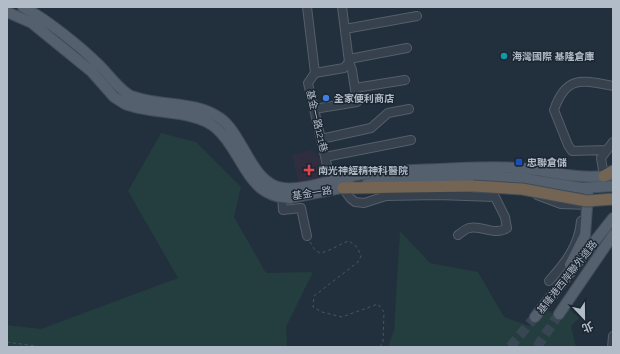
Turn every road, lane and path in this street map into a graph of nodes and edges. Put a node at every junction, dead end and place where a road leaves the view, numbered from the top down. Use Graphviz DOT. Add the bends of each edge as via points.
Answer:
graph roads {
  1 [pos="23,7"];
  2 [pos="307,7"];
  3 [pos="342,7"];
  4 [pos="7,12"];
  5 [pos="416,16"];
  6 [pos="345,29"];
  7 [pos="407,48"];
  8 [pos="349,60"];
  9 [pos="315,73"];
  10 [pos="405,80"];
  11 [pos="613,86"];
  12 [pos="355,88"];
  13 [pos="314,109"];
  14 [pos="409,109"];
  15 [pos="321,139"];
  16 [pos="411,140"];
  17 [pos="613,142"];
  18 [pos="606,150"];
  19 [pos="325,157"];
  20 [pos="503,172"];
  21 [pos="610,174"];
  22 [pos="337,184"];
  23 [pos="613,186"];
  24 [pos="588,188"];
  25 [pos="613,190"];
  26 [pos="282,197"];
  27 [pos="613,199"];
  28 [pos="587,205"];
  29 [pos="613,205"];
  30 [pos="613,218"];
  31 [pos="458,235"];
  32 [pos="613,235"];
  33 [pos="307,236"];
  34 [pos="553,284"];
  35 [pos="559,314"];
  36 [pos="535,316"];
  37 [pos="613,336"];
  38 [pos="7,342"];
  39 [pos="42,347"];
  40 [pos="380,347"];
  41 [pos="612,347"];
  1 -- 22 [label="main road, 基金一路" via="38,14 92,59 120,90 129,95 205,110 220,118 232,129 260,176 270,183 282,188"];
  2 -- 9 [label="street"];
  3 -- 6 [label="street"];
  4 -- 26 [label="main road, 基金一路" via="32,23 92,71 114,97 125,104 202,120 214,126 224,135 253,182 264,191"];
  5 -- 6 [label="street"];
  6 -- 8 [label="street"];
  7 -- 8 [label="street"];
  8 -- 9 [label="street" via="344,68"];
  8 -- 12 [label="street"];
  9 -- 13 [label="street, 基金一路121巷" via="308,83"];
  10 -- 12 [label="street"];
  11 -- 18 [label="street" via="584,81 574,83 562,94 554,110 572,151"];
  12 -- 13 [label="street" via="357,102"];
  13 -- 15 [label="street, 基金一路121巷"];
  14 -- 15 [label="street" via="388,113 371,128"];
  15 -- 19 [label="street, 基金一路121巷"];
  16 -- 19 [label="street"];
  17 -- 18 [label="street"];
  18 -- 21 [label="street" via="602,158"];
  19 -- 22 [label="street, 基金一路121巷"];
  20 -- 21 [label="main road, 基金一路" via="520,168 585,177"];
  20 -- 22 [label="main road, 基金一路"];
  20 -- 24 [label="main road, 基金一路" via="519,178"];
  20 -- 28 [label="street" via="550,200 572,205"];
  21 -- 24 [label="main road"];
  22 -- 26 [label="main road, 基金一路" via="309,195"];
  22 -- 27 [label="highway, bridge" via="474,186 522,189 587,201"];
  22 -- 31 [label="street" via="355,202 364,203 386,196 495,197 505,217 507,228 491,232 469,228"];
  23 -- 24 [label="main road, 基金一路"];
  23 -- 25 [label="street"];
  24 -- 28 [label="main road"];
  26 -- 33 [label="street" via="283,210 301,208"];
  28 -- 29 [label="street"];
  28 -- 34 [label="main road" via="586,228 582,243"];
  30 -- 34 [label="main road, 基隆港西岸聯外道路"];
  32 -- 35 [label="main road, 基隆港西岸聯外道路"];
  33 -- 40 [label="path" via="315,250 320,253 349,241 357,247 361,256 358,262 314,296 313,307 342,317 378,304 384,312 383,342"];
  34 -- 36 [label="main road, 基隆港西岸聯外道路"];
  37 -- 41 [label="street"];
  38 -- 39 [label="path"];
}
